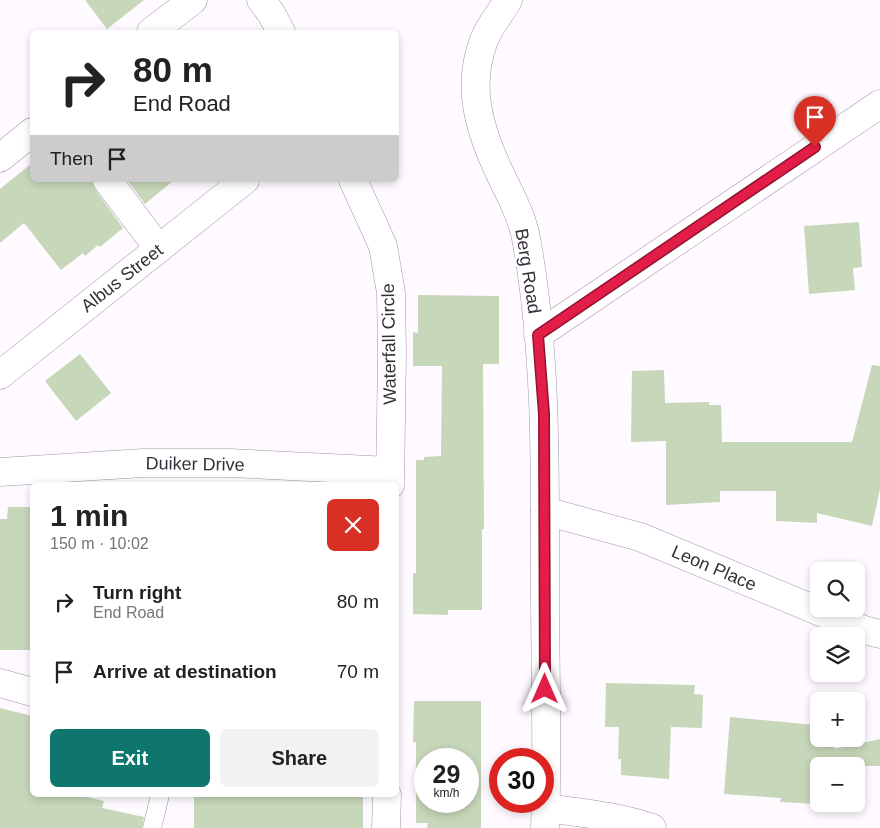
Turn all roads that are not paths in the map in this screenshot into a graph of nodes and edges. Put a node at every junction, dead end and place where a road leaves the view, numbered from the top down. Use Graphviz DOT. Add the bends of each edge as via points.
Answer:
graph roads {
  1 [pos="193,0"];
  2 [pos="260,0"];
  3 [pos="508,0"];
  4 [pos="154,30"];
  5 [pos="280,30"];
  6 [pos="880,104"];
  7 [pos="30,134"];
  8 [pos="0,158"];
  9 [pos="109,182"];
  10 [pos="243,182"];
  11 [pos="354,182"];
  12 [pos="159,249"];
  13 [pos="538,335"];
  14 [pos="0,375"];
  15 [pos="0,472"];
  16 [pos="390,478"];
  17 [pos="545,511"];
  18 [pos="880,634"];
  19 [pos="0,683"];
  20 [pos="30,691"];
  21 [pos="160,797"];
  22 [pos="387,797"];
  23 [pos="545,818"];
  24 [pos="152,828"];
  25 [pos="386,828"];
  26 [pos="652,828"];
  1 -- 4 [label="street"];
  2 -- 5 [label="street"];
  3 -- 13 [label="street, Berg Road" via="484,39 475,75 476,108 484,137 517,208 526,236"];
  6 -- 13 [label="street"];
  7 -- 8 [label="street"];
  9 -- 12 [label="street"];
  10 -- 12 [label="street, Albus Street"];
  11 -- 16 [label="street, Waterfall Circle" via="383,246 391,293"];
  12 -- 14 [label="street, Albus Street"];
  13 -- 17 [label="street, Berg Road" via="544,414"];
  15 -- 16 [label="street, Duiker Drive" via="143,463 230,463"];
  17 -- 18 [label="street, Leon Place" via="640,537"];
  17 -- 23 [label="street, Berg Road"];
  19 -- 20 [label="street"];
  21 -- 24 [label="lane"];
  22 -- 25 [label="street"];
  23 -- 26 [label="street" via="597,815"];
}
